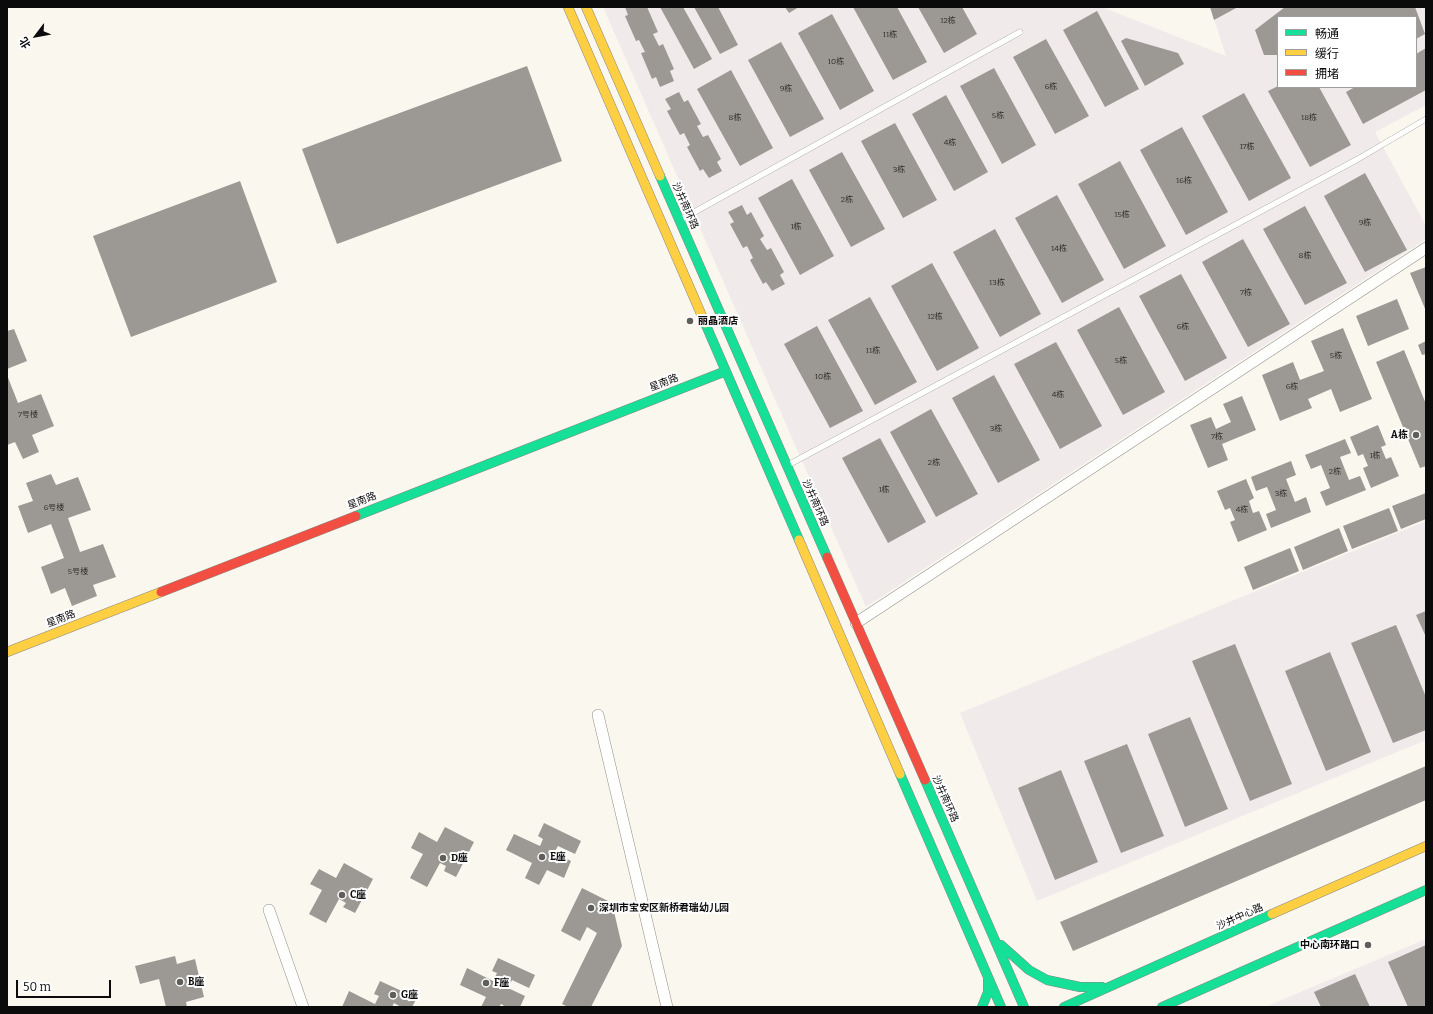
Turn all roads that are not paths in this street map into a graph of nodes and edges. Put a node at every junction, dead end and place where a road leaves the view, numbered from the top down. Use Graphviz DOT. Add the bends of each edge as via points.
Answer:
graph roads {
  1 [pos="568,7"];
  2 [pos="586,7"];
  3 [pos="1020,32"];
  4 [pos="1426,119"];
  5 [pos="680,220"];
  6 [pos="1426,248"];
  7 [pos="726,371"];
  8 [pos="787,465"];
  9 [pos="856,623"];
  10 [pos="7,652"];
  11 [pos="598,715"];
  12 [pos="1426,846"];
  13 [pos="1426,890"];
  14 [pos="269,910"];
  15 [pos="992,932"];
  16 [pos="988,976"];
  17 [pos="1118,983"];
  18 [pos="304,1007"];
  19 [pos="667,1007"];
  20 [pos="982,1007"];
  21 [pos="1001,1007"];
  22 [pos="1024,1007"];
  23 [pos="1064,1007"];
  24 [pos="1162,1007"];
  1 -- 7 [label="main road"];
  2 -- 5 [label="main road, 沙井南环路"];
  3 -- 5 [label="lane"];
  4 -- 8 [label="lane" via="1351,163"];
  5 -- 8 [label="main road, 沙井南环路"];
  6 -- 9 [label="street"];
  7 -- 10 [label="main road, 星南路"];
  7 -- 16 [label="main road"];
  8 -- 9 [label="main road, 沙井南环路"];
  9 -- 15 [label="main road, 沙井南环路"];
  11 -- 19 [label="street"];
  12 -- 17 [label="main road, 沙井中心路"];
  13 -- 24 [label="main road"];
  14 -- 18 [label="street"];
  15 -- 17 [label="main road" via="1020,964 1048,980 1080,987 1100,987"];
  15 -- 22 [label="main road, 沙井南环路"];
  16 -- 20 [label="main road" via="988,992"];
  16 -- 21 [label="main road"];
  17 -- 23 [label="main road, 沙井中心路"];
}
